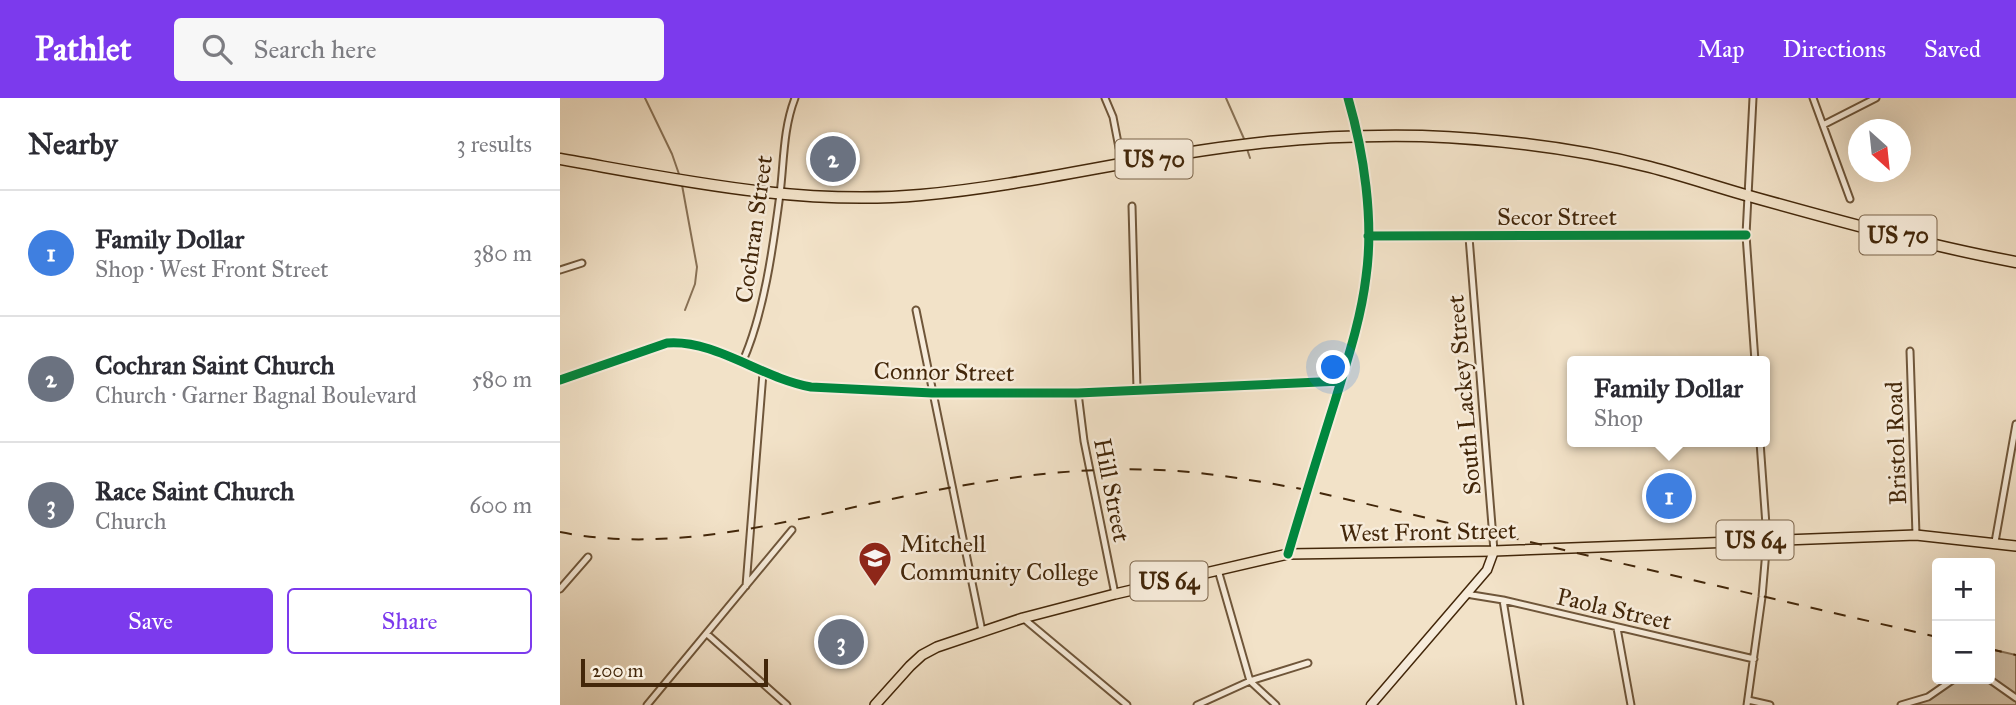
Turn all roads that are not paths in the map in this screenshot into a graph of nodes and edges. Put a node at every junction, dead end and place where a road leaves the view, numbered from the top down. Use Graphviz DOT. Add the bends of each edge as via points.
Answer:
graph roads {
  1 [pos="795,98"];
  2 [pos="1105,98"];
  3 [pos="1348,98"];
  4 [pos="1753,98"];
  5 [pos="1813,98"];
  6 [pos="1876,98"];
  7 [pos="1824,125"];
  8 [pos="1359,136"];
  9 [pos="1119,148"];
  10 [pos="560,159"];
  11 [pos="780,194"];
  12 [pos="1746,195"];
  13 [pos="1850,199"];
  14 [pos="1132,206"];
  15 [pos="1746,234"];
  16 [pos="1368,236"];
  17 [pos="1469,236"];
  18 [pos="2016,262"];
  19 [pos="582,263"];
  20 [pos="560,270"];
  21 [pos="916,310"];
  22 [pos="1910,351"];
  23 [pos="1755,356"];
  24 [pos="742,363"];
  25 [pos="763,373"];
  26 [pos="560,380"];
  27 [pos="1341,381"];
  28 [pos="1137,389"];
  29 [pos="932,393"];
  30 [pos="1078,393"];
  31 [pos="2016,424"];
  32 [pos="1760,447"];
  33 [pos="792,530"];
  34 [pos="1916,535"];
  35 [pos="1766,539"];
  36 [pos="1995,542"];
  37 [pos="2016,546"];
  38 [pos="1494,551"];
  39 [pos="1288,554"];
  40 [pos="588,557"];
  41 [pos="1218,570"];
  42 [pos="746,587"];
  43 [pos="560,589"];
  44 [pos="1115,594"];
  45 [pos="1465,594"];
  46 [pos="1503,600"];
  47 [pos="1023,618"];
  48 [pos="1617,628"];
  49 [pos="982,631"];
  50 [pos="707,634"];
  51 [pos="1754,659"];
  52 [pos="1308,663"];
  53 [pos="1250,681"];
  54 [pos="1995,683"];
  55 [pos="1947,684"];
  56 [pos="2016,698"];
  57 [pos="1747,702"];
  58 [pos="648,705"];
  59 [pos="788,705"];
  60 [pos="875,705"];
  61 [pos="1127,705"];
  62 [pos="1197,705"];
  63 [pos="1276,705"];
  64 [pos="1371,705"];
  65 [pos="1520,705"];
  66 [pos="1631,705"];
  67 [pos="1770,705"];
  68 [pos="1901,705"];
  1 -- 11 [label="street, Cochran Street"];
  2 -- 9 [label="street"];
  3 -- 8 [label="street"];
  4 -- 12 [label="street"];
  5 -- 7 [label="street"];
  6 -- 7 [label="street"];
  7 -- 13 [label="street"];
  8 -- 11 [label="highway, US 70" via="1249,144 919,195"];
  8 -- 12 [label="highway, US 70" via="1478,139 1551,148 1648,166"];
  8 -- 16 [label="street"];
  10 -- 11 [label="highway, US 70"];
  11 -- 24 [label="street, Cochran Street" via="758,321"];
  12 -- 15 [label="street"];
  12 -- 18 [label="highway, US 70"];
  14 -- 28 [label="street"];
  15 -- 17 [label="street, Secor Street"];
  15 -- 23 [label="street"];
  16 -- 17 [label="street, Secor Street"];
  16 -- 27 [label="street" via="1362,302"];
  17 -- 38 [label="street, South Lackey Street"];
  19 -- 20 [label="street"];
  21 -- 29 [label="street"];
  22 -- 34 [label="street, Bristol Road"];
  24 -- 25 [label="street, Connor Street"];
  24 -- 26 [label="street, Connor Street" via="691,344 667,343"];
  25 -- 29 [label="street, Connor Street" via="811,387"];
  25 -- 42 [label="street"];
  27 -- 28 [label="street, Connor Street"];
  27 -- 39 [label="street"];
  28 -- 30 [label="street, Connor Street"];
  29 -- 30 [label="street, Connor Street"];
  29 -- 49 [label="street"];
  30 -- 44 [label="street, Hill Street"];
  31 -- 36 [label="street"];
  32 -- 35 [label="street"];
  33 -- 42 [label="street"];
  34 -- 35 [label="main road, West Front Street / US 64"];
  34 -- 36 [label="main road, West Front Street / US 64"];
  35 -- 38 [label="main road, West Front Street / US 64"];
  35 -- 51 [label="street"];
  36 -- 37 [label="main road, West Front Street / US 64"];
  38 -- 39 [label="main road, West Front Street / US 64"];
  38 -- 45 [label="main road" via="1487,570"];
  39 -- 41 [label="main road, West Front Street / US 64"];
  40 -- 43 [label="street"];
  41 -- 44 [label="main road, West Front Street / US 64"];
  41 -- 53 [label="street"];
  42 -- 50 [label="street"];
  44 -- 47 [label="main road, West Front Street / US 64"];
  45 -- 46 [label="street, Paola Street"];
  45 -- 64 [label="main road"];
  46 -- 48 [label="street, Paola Street"];
  46 -- 65 [label="street"];
  47 -- 49 [label="main road, West Front Street / US 64"];
  47 -- 61 [label="street"];
  48 -- 51 [label="street, Paola Street"];
  48 -- 66 [label="street"];
  49 -- 60 [label="main road, West Front Street / US 64" via="922,655"];
  50 -- 58 [label="street"];
  50 -- 59 [label="street"];
  51 -- 57 [label="street"];
  52 -- 53 [label="street"];
  53 -- 62 [label="street"];
  53 -- 63 [label="street"];
  54 -- 56 [label="street"];
  55 -- 68 [label="street" via="1928,697"];
  57 -- 67 [label="street"];
}
